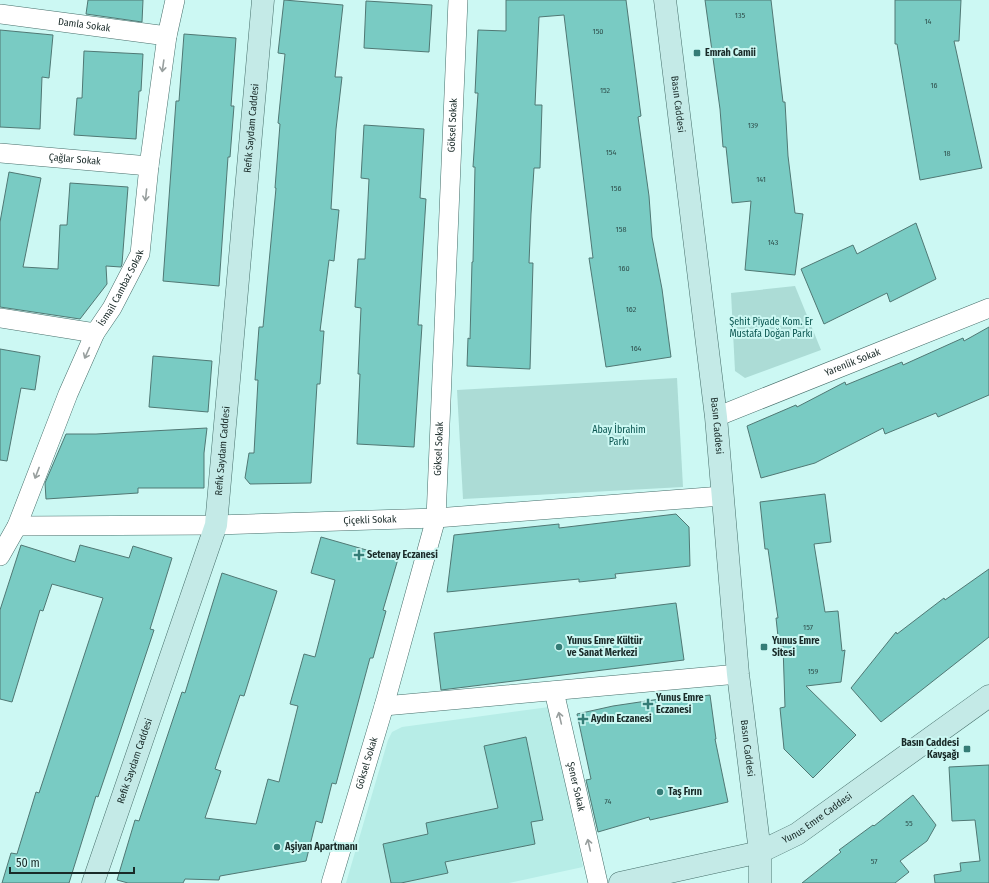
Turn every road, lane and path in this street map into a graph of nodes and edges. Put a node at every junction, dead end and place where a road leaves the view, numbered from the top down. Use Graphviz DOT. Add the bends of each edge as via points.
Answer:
graph roads {
  1 [pos="175,0"];
  2 [pos="264,0"];
  3 [pos="458,0"];
  4 [pos="665,0"];
  5 [pos="0,14"];
  6 [pos="167,36"];
  7 [pos="0,153"];
  8 [pos="149,166"];
  9 [pos="989,308"];
  10 [pos="0,318"];
  11 [pos="95,333"];
  12 [pos="716,417"];
  13 [pos="722,496"];
  14 [pos="436,518"];
  15 [pos="216,525"];
  16 [pos="17,526"];
  17 [pos="0,556"];
  18 [pos="738,674"];
  19 [pos="554,691"];
  20 [pos="989,696"];
  21 [pos="384,706"];
  22 [pos="760,852"];
  23 [pos="94,883"];
  24 [pos="331,883"];
  25 [pos="598,883"];
  26 [pos="620,883"];
  27 [pos="760,883"];
  1 -- 6 [label="street, İsmail Cambaz Sokak"];
  2 -- 15 [label="street, Refik Saydam Caddesi"];
  3 -- 14 [label="street, Göksel Sokak"];
  4 -- 12 [label="street, Basın Caddesi"];
  5 -- 6 [label="street, Damla Sokak"];
  6 -- 8 [label="street, İsmail Cambaz Sokak, one-way"];
  7 -- 8 [label="street, Çağlar Sokak"];
  8 -- 11 [label="street, İsmail Cambaz Sokak, one-way" via="140,254 112,308"];
  9 -- 12 [label="street, Yarenlik Sokak"];
  10 -- 11 [label="street"];
  11 -- 16 [label="street, İsmail Cambaz Sokak, one-way" via="68,394"];
  12 -- 13 [label="street, Basın Caddesi"];
  13 -- 14 [label="street, Çiçekli Sokak"];
  13 -- 18 [label="street, Basın Caddesi"];
  14 -- 15 [label="street, Çiçekli Sokak"];
  14 -- 21 [label="street, Göksel Sokak"];
  15 -- 16 [label="street, Çiçekli Sokak"];
  15 -- 23 [label="street, Refik Saydam Caddesi"];
  16 -- 17 [label="street, İsmail Cambaz Sokak"];
  18 -- 19 [label="street"];
  18 -- 22 [label="street, Basın Caddesi"];
  19 -- 21 [label="street"];
  25 -- 19 [label="street, Şener Sokak, one-way"];
  20 -- 22 [label="street, Yunus Emre Caddesi" via="797,834"];
  21 -- 24 [label="street, Göksel Sokak"];
  22 -- 26 [label="street, Yunus Emre Caddesi"];
  22 -- 27 [label="street, Basın Caddesi"];
}
